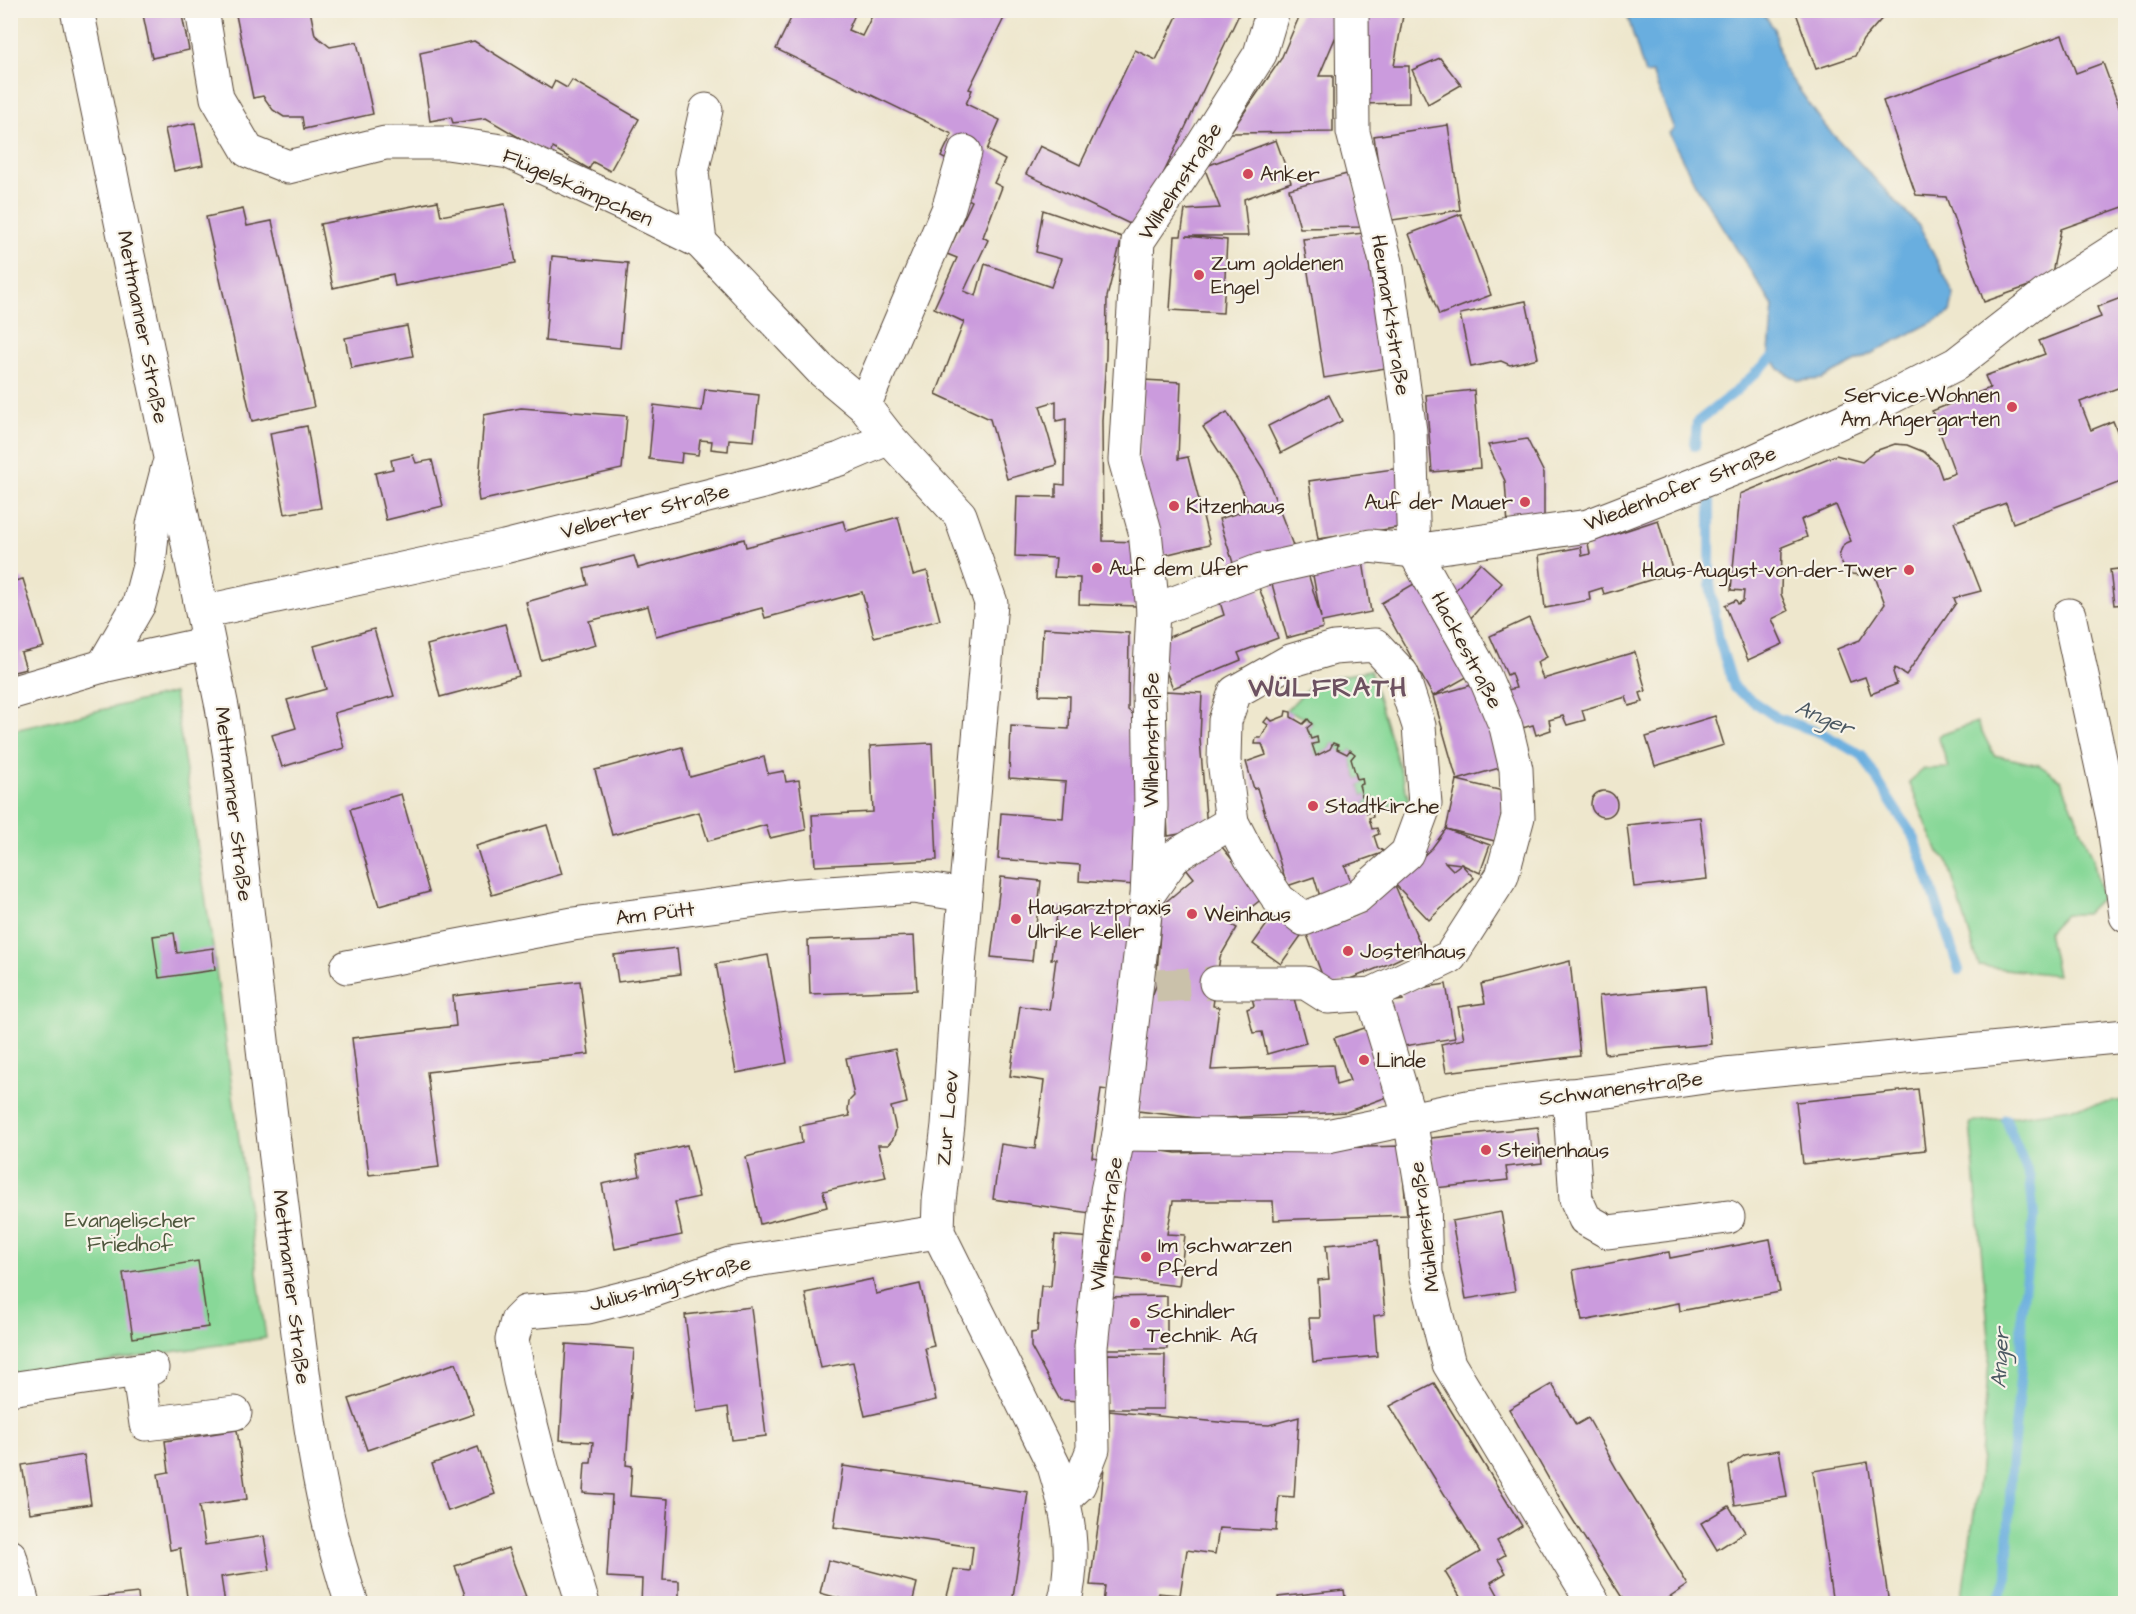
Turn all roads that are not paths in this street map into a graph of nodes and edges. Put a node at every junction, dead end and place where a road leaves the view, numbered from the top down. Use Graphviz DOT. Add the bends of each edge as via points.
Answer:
graph roads {
  1 [pos="77,10"];
  2 [pos="202,10"];
  3 [pos="1273,10"];
  4 [pos="1352,10"];
  5 [pos="706,110"];
  6 [pos="965,152"];
  7 [pos="700,243"];
  8 [pos="2126,245"];
  9 [pos="864,406"];
  10 [pos="889,438"];
  11 [pos="170,460"];
  12 [pos="1414,551"];
  13 [pos="1153,611"];
  14 [pos="2069,615"];
  15 [pos="205,627"];
  16 [pos="103,666"];
  17 [pos="10,693"];
  18 [pos="1232,822"];
  19 [pos="965,895"];
  20 [pos="1147,897"];
  21 [pos="2126,916"];
  22 [pos="347,967"];
  23 [pos="1216,983"];
  24 [pos="1372,994"];
  25 [pos="2126,1036"];
  26 [pos="1556,1096"];
  27 [pos="1410,1119"];
  28 [pos="1119,1134"];
  29 [pos="1728,1217"];
  30 [pos="938,1232"];
  31 [pos="10,1389"];
  32 [pos="235,1413"];
  33 [pos="1064,1499"];
  34 [pos="10,1556"];
  35 [pos="23,1604"];
  36 [pos="352,1604"];
  37 [pos="583,1604"];
  38 [pos="1064,1604"];
  39 [pos="1594,1604"];
  1 -- 11 [label="street, Mettmanner Straße"];
  2 -- 7 [label="street, Flügelskämpchen" via="217,98 248,151 288,167 385,143 447,143 509,152"];
  3 -- 13 [label="street, Wilhelmstraße" via="1260,54 1138,241 1125,460 1145,531"];
  4 -- 12 [label="street, Heumarktstraße" via="1353,132 1386,262 1410,431"];
  5 -- 7 [label="street" via="692,172"];
  6 -- 9 [label="street" via="948,210"];
  7 -- 9 [label="street, Flügelskämpchen" via="820,369"];
  8 -- 12 [label="street, Wiedenhofer Straße" via="2046,294 1956,364 1863,412 1754,461 1588,526"];
  9 -- 10 [label="street, Flügelskämpchen"];
  10 -- 15 [label="street, Velberter Straße" via="840,459 768,481"];
  10 -- 19 [label="street, Zur Loev" via="960,515 991,603"];
  11 -- 15 [label="street, Mettmanner Straße"];
  11 -- 16 [label="street" via="139,604"];
  12 -- 13 [label="street, Wiedenhofer Straße" via="1370,546 1261,570"];
  12 -- 24 [label="street, Hackestraße" via="1484,675 1506,727 1516,769 1518,818 1502,876 1450,957"];
  13 -- 20 [label="street, Wilhelmstraße"];
  14 -- 21 [label="street" via="2113,819"];
  15 -- 16 [label="street, Velberter Straße"];
  15 -- 36 [label="street, Mettmanner Straße" via="230,758 312,1441 336,1556"];
  16 -- 17 [label="street, Velberter Straße"];
  18 -- 18 [label="street" via="1224,761 1225,721 1235,692 1290,661 1334,648 1375,645 1402,674 1419,726 1425,804 1407,853 1357,897 1304,919 1279,900"];
  18 -- 20 [label="street" via="1175,856"];
  19 -- 22 [label="street, Am Pütt" via="913,886 788,896 573,924"];
  19 -- 30 [label="street, Zur Loev"];
  20 -- 28 [label="street, Wilhelmstraße" via="1147,986"];
  23 -- 24 [label="street, Hackestraße" via="1306,983 1329,997"];
  24 -- 27 [label="street, Mühlenstraße"];
  25 -- 26 [label="street, Schwanenstraße" via="1725,1074"];
  26 -- 27 [label="street, Schwanenstraße"];
  26 -- 29 [label="street" via="1576,1199 1585,1219 1608,1232"];
  27 -- 28 [label="street, Schwanenstraße" via="1328,1136"];
  27 -- 39 [label="street, Mühlenstraße" via="1424,1202 1426,1273 1449,1364"];
  28 -- 33 [label="street, Wilhelmstraße" via="1107,1191 1091,1347 1093,1449 1079,1485"];
  30 -- 33 [label="street, Zur Loev" via="1038,1432"];
  30 -- 37 [label="street, Julius-Imig-Straße" via="730,1264 652,1291 588,1307 526,1312 517,1321 512,1340 520,1381"];
  31 -- 32 [label="street" via="145,1369 146,1424"];
  33 -- 38 [label="street, Zur Loev" via="1071,1553"];
  34 -- 35 [label="street"];
}
